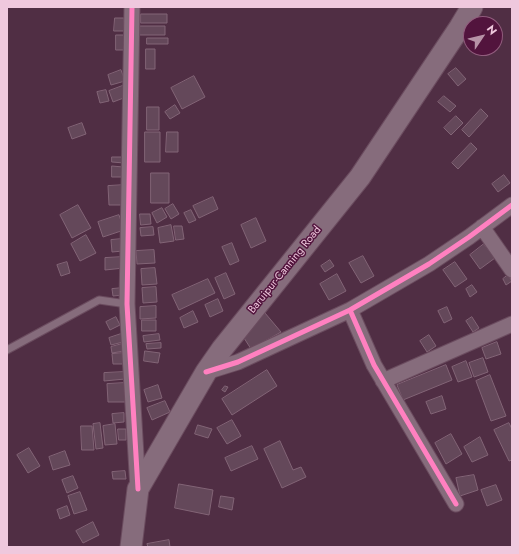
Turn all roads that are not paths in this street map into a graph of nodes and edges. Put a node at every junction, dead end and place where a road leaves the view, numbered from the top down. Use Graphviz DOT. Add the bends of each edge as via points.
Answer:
graph roads {
  1 [pos="132,7"];
  2 [pos="472,7"];
  3 [pos="512,205"];
  4 [pos="482,227"];
  5 [pos="512,270"];
  6 [pos="127,304"];
  7 [pos="350,310"];
  8 [pos="512,324"];
  9 [pos="7,350"];
  10 [pos="206,372"];
  11 [pos="383,381"];
  12 [pos="138,489"];
  13 [pos="456,504"];
  14 [pos="132,547"];
  1 -- 6 [label="street"];
  2 -- 10 [label="main road, Baruipur-Canning Road" via="360,177"];
  3 -- 4 [label="street"];
  4 -- 5 [label="street"];
  4 -- 7 [label="street" via="429,264"];
  6 -- 9 [label="lane" via="99,300"];
  6 -- 12 [label="street"];
  7 -- 10 [label="street" via="238,362"];
  7 -- 11 [label="street" via="365,348"];
  8 -- 11 [label="street"];
  10 -- 12 [label="main road, Baruipur-Canning Road"];
  11 -- 13 [label="street"];
  12 -- 14 [label="main road, Baruipur-Canning Road"];
}
